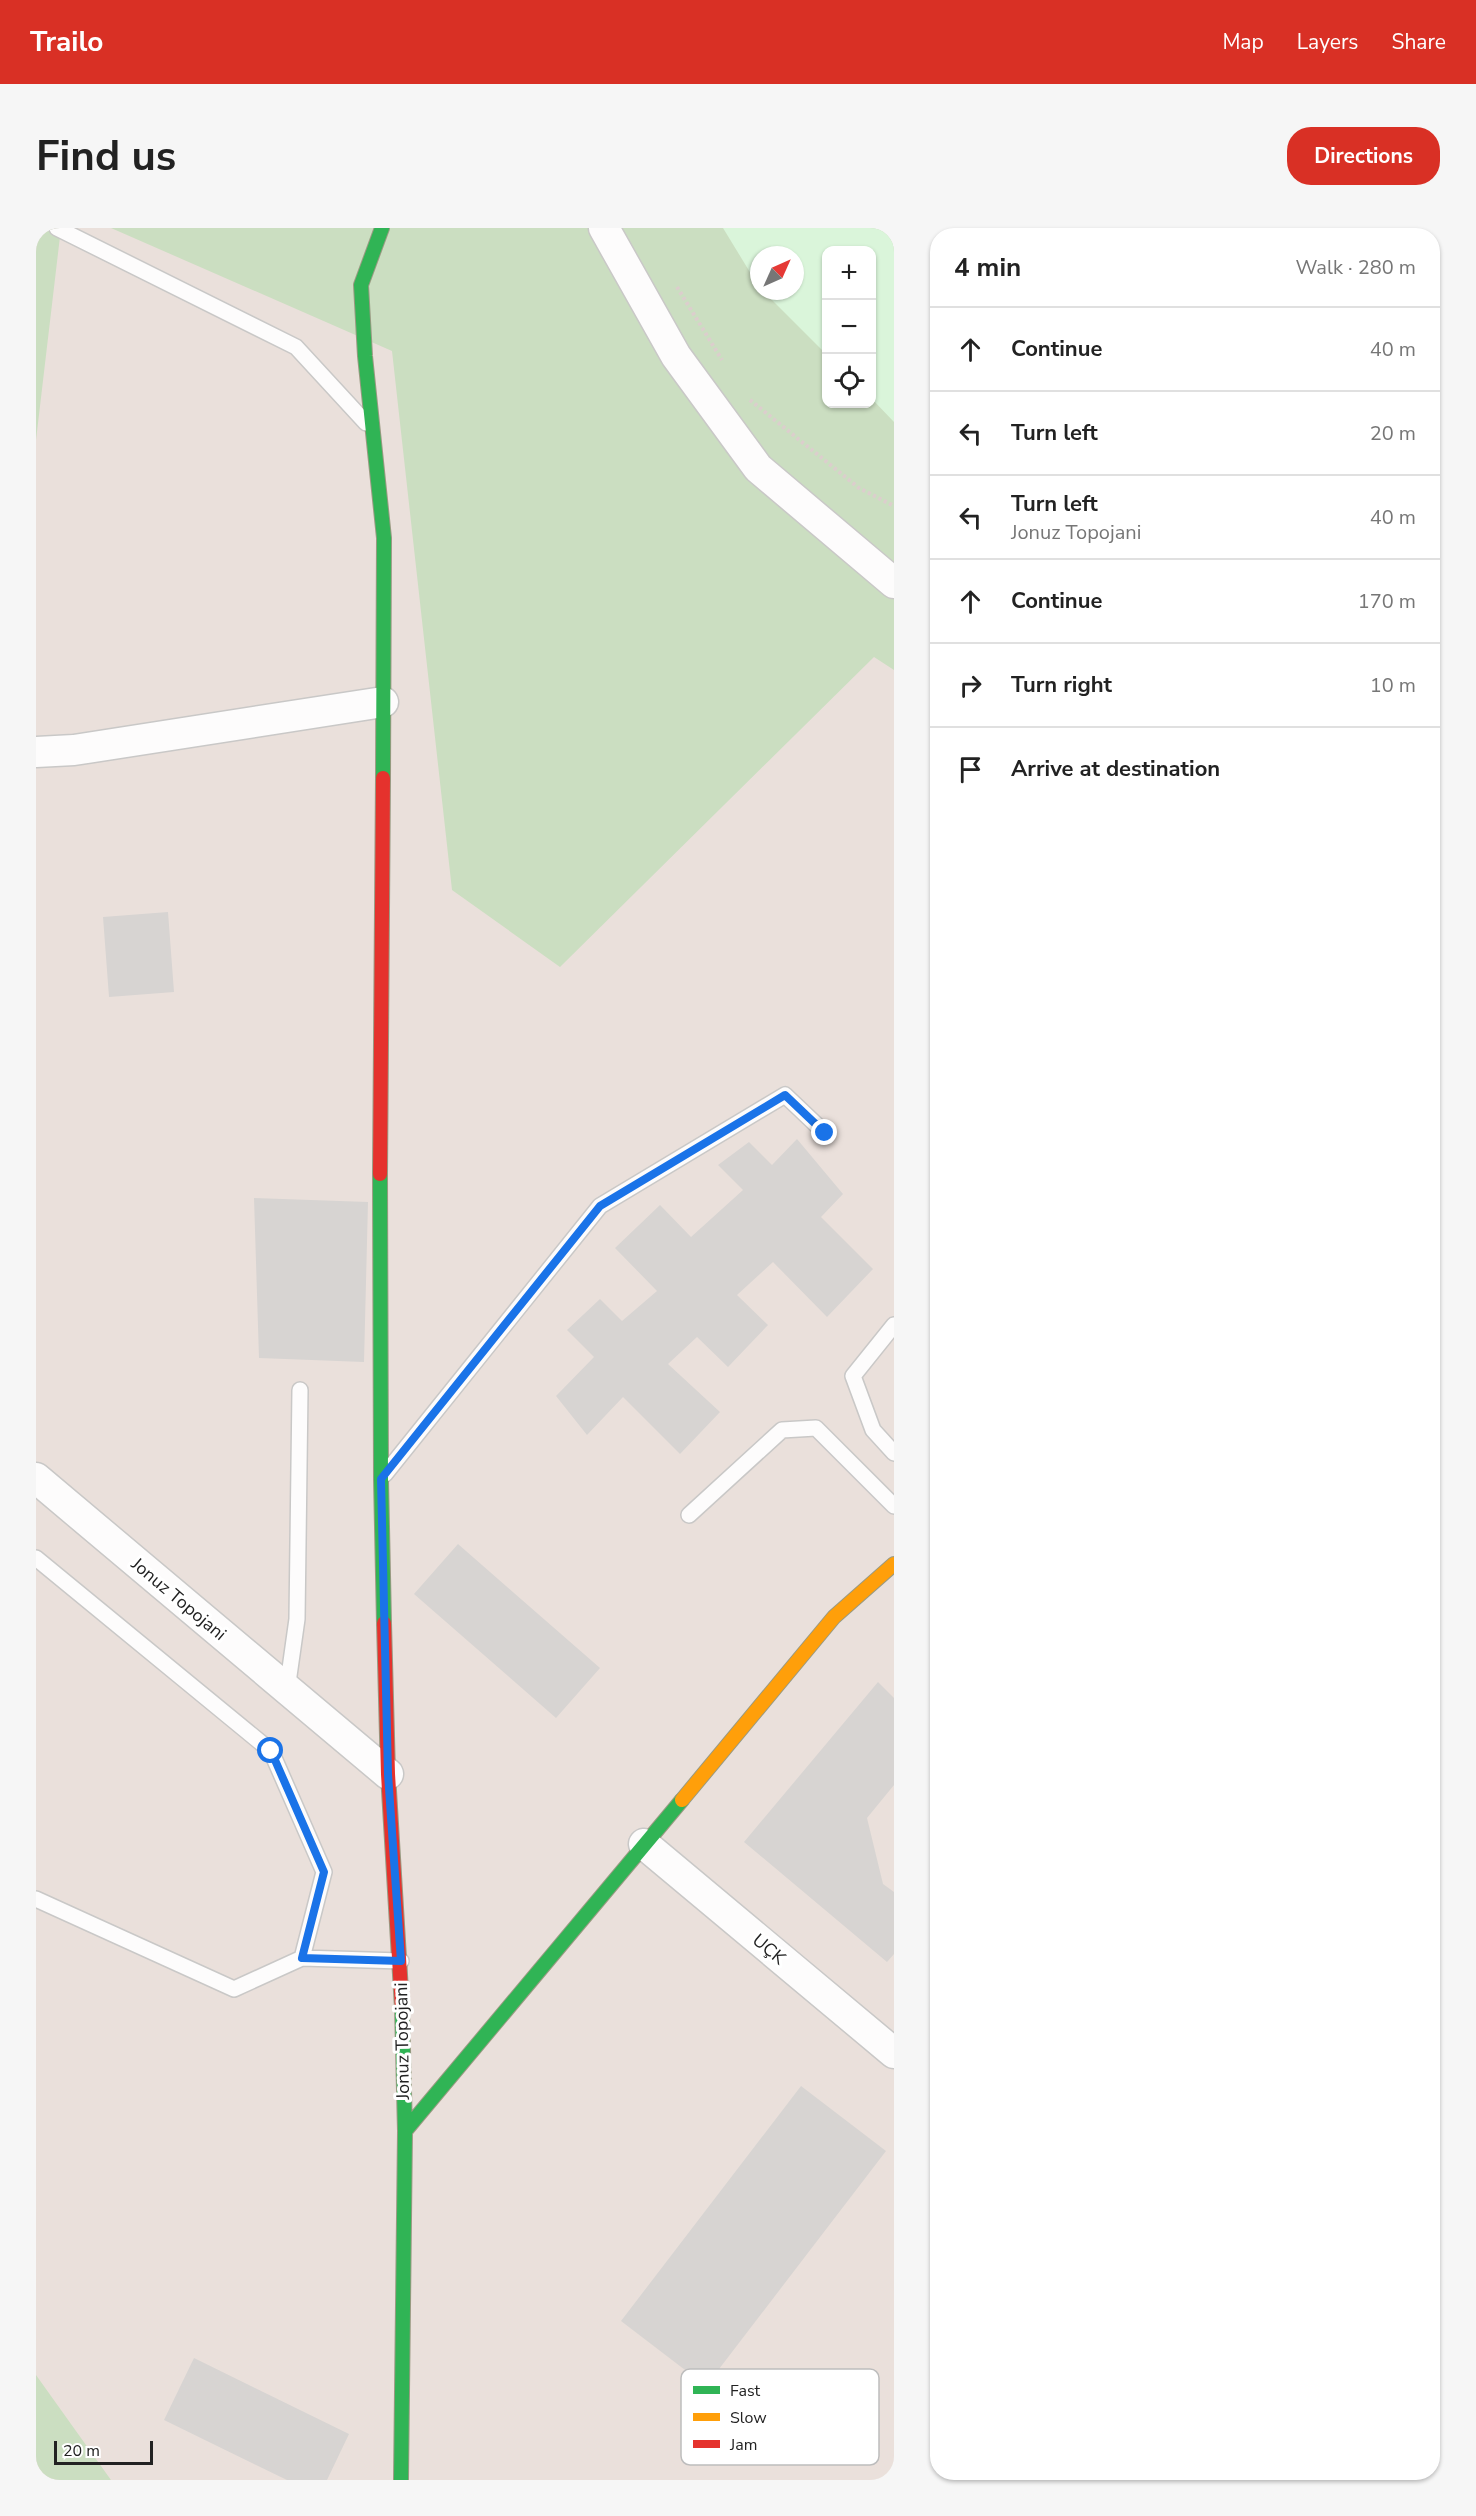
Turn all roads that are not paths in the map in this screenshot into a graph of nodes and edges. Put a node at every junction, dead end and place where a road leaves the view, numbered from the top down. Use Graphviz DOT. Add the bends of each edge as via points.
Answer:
graph roads {
  1 [pos="57,228"];
  2 [pos="382,228"];
  3 [pos="604,228"];
  4 [pos="373,429"];
  5 [pos="894,583"];
  6 [pos="382,702"];
  7 [pos="36,752"];
  8 [pos="825,1133"];
  9 [pos="894,1325"];
  10 [pos="300,1390"];
  11 [pos="894,1453"];
  12 [pos="36,1478"];
  13 [pos="381,1479"];
  14 [pos="894,1506"];
  15 [pos="688,1515"];
  16 [pos="36,1558"];
  17 [pos="894,1564"];
  18 [pos="287,1690"];
  19 [pos="388,1774"];
  20 [pos="644,1844"];
  21 [pos="36,1899"];
  22 [pos="302,1958"];
  23 [pos="401,1961"];
  24 [pos="894,2053"];
  25 [pos="405,2131"];
  26 [pos="401,2480"];
  1 -- 4 [label="lane" via="296,347"];
  2 -- 4 [label="street" via="361,285"];
  3 -- 5 [label="street" via="676,356 758,468"];
  4 -- 6 [label="street" via="384,538"];
  6 -- 7 [label="street" via="74,750"];
  6 -- 13 [label="street"];
  8 -- 13 [label="lane" via="785,1095 600,1206"];
  9 -- 11 [label="lane" via="853,1377 873,1430"];
  10 -- 18 [label="lane" via="297,1618"];
  12 -- 18 [label="street, Jonuz Topojani"];
  13 -- 19 [label="street"];
  14 -- 15 [label="lane" via="816,1428 782,1430"];
  16 -- 22 [label="lane" via="271,1751 324,1872"];
  17 -- 20 [label="street" via="834,1617"];
  18 -- 19 [label="street, Jonuz Topojani"];
  19 -- 23 [label="street, Jonuz Topojani"];
  20 -- 24 [label="street, UÇK"];
  20 -- 25 [label="street"];
  21 -- 22 [label="lane" via="234,1989"];
  22 -- 23 [label="lane"];
  23 -- 25 [label="street, Jonuz Topojani"];
  25 -- 26 [label="street, Jonuz Topojani"];
}
